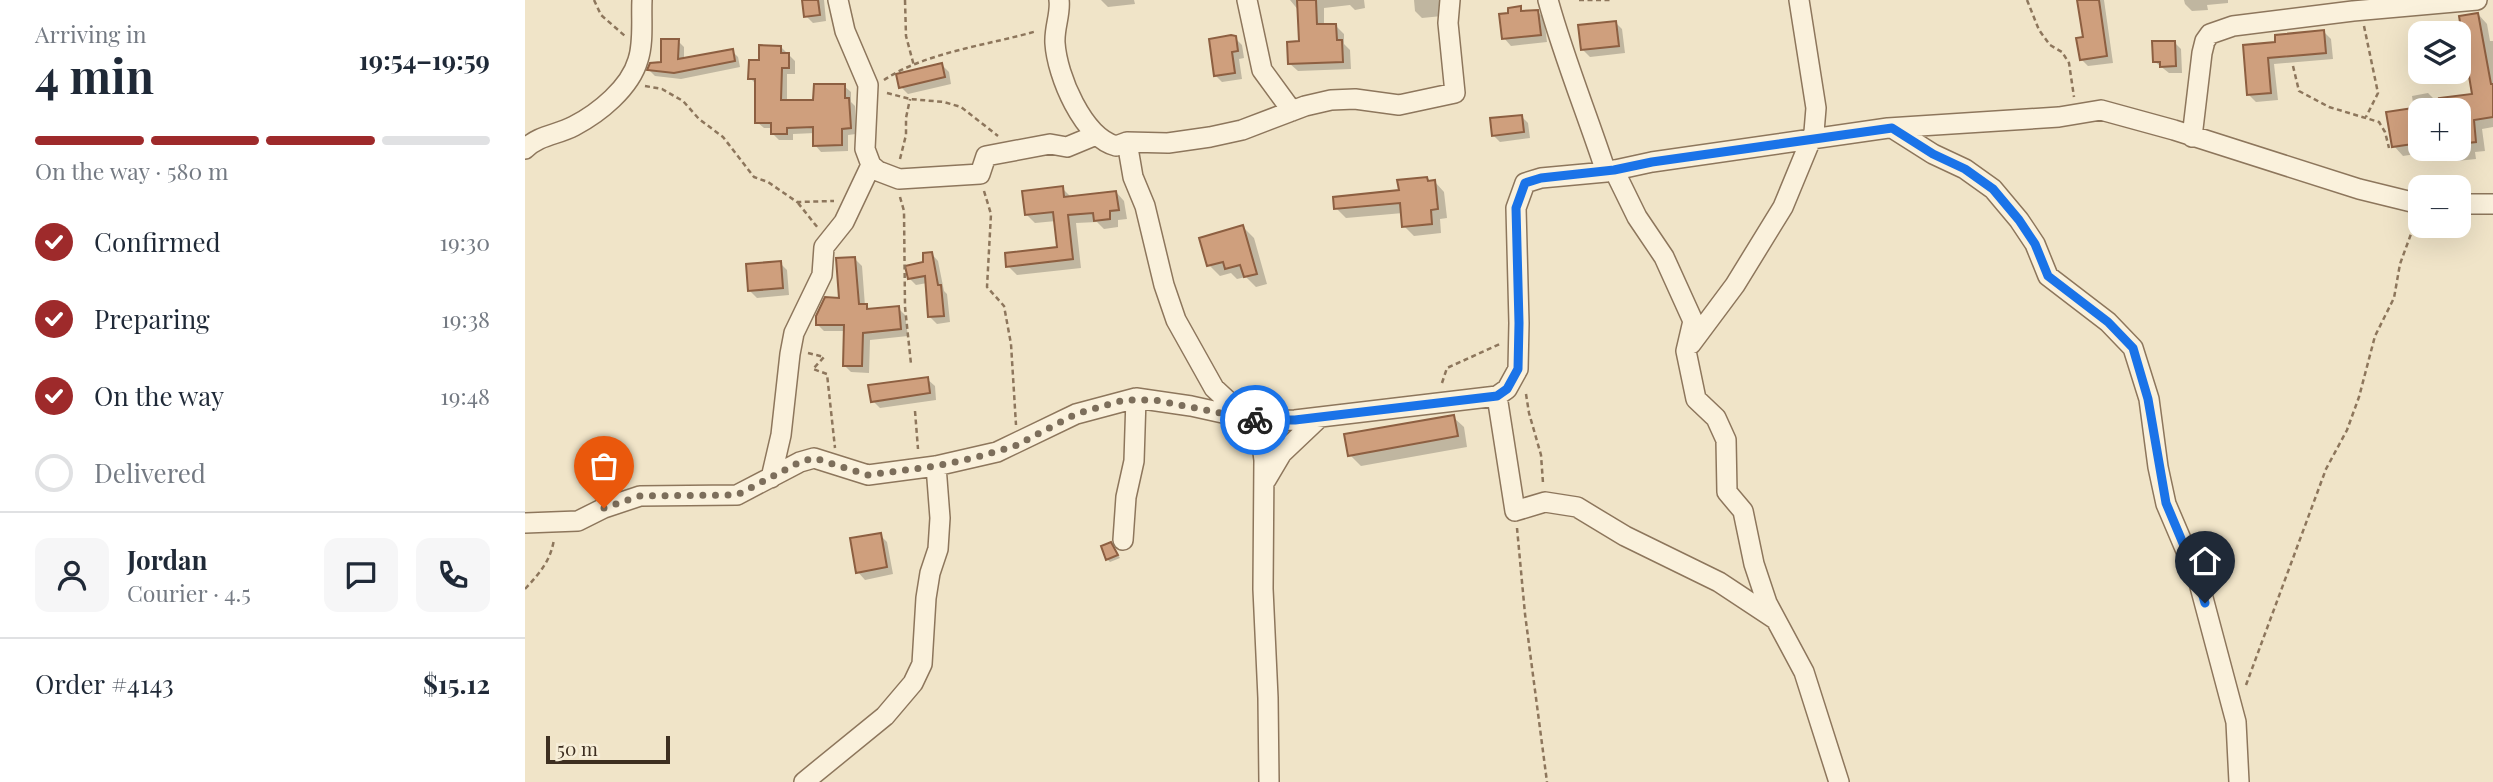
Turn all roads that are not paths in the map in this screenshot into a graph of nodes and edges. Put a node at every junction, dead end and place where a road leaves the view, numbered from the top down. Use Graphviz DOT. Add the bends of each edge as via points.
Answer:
graph roads {
  1 [pos="642,0"];
  2 [pos="838,0"];
  3 [pos="1059,0"];
  4 [pos="1247,0"];
  5 [pos="1450,0"];
  6 [pos="1548,0"];
  7 [pos="1799,0"];
  8 [pos="2477,0"];
  9 [pos="1292,111"];
  10 [pos="1892,128"];
  11 [pos="1096,135"];
  12 [pos="2192,137"];
  13 [pos="1812,139"];
  14 [pos="1127,142"];
  15 [pos="525,149"];
  16 [pos="871,165"];
  17 [pos="1610,171"];
  18 [pos="2408,201"];
  19 [pos="2471,204"];
  20 [pos="2493,204"];
  21 [pos="1686,351"];
  22 [pos="1497,396"];
  23 [pos="1136,398"];
  24 [pos="1320,417"];
  25 [pos="1253,419"];
  26 [pos="933,466"];
  27 [pos="771,478"];
  28 [pos="1264,484"];
  29 [pos="529,516"];
  30 [pos="1123,540"];
  31 [pos="1776,619"];
  32 [pos="804,782"];
  33 [pos="1269,782"];
  34 [pos="1839,782"];
  35 [pos="2239,782"];
  1 -- 15 [label="street" via="640,51 628,81 596,112"];
  2 -- 16 [label="street" via="845,31 871,87 865,149"];
  3 -- 11 [label="street" via="1055,26 1058,64 1073,102"];
  4 -- 9 [label="street" via="1262,70"];
  5 -- 9 [label="street" via="1455,93 1399,105 1331,100"];
  6 -- 17 [label="street"];
  7 -- 13 [label="street" via="1816,108"];
  8 -- 12 [label="street" via="2233,26 2210,34 2202,53"];
  9 -- 14 [label="street" via="1242,130 1194,141"];
  10 -- 12 [label="street" via="2101,110"];
  10 -- 13 [label="street"];
  10 -- 35 [label="street" via="1993,189 2035,244 2048,276 2108,322 2133,348 2148,399 2166,503 2198,579 2237,722"];
  11 -- 14 [label="street" via="1116,146"];
  11 -- 16 [label="street" via="1067,147 1050,144 986,156 980,174 899,179"];
  12 -- 18 [label="street"];
  13 -- 17 [label="street"];
  13 -- 21 [label="street" via="1783,207 1735,285"];
  14 -- 25 [label="street" via="1133,177 1176,320 1214,388"];
  16 -- 27 [label="street" via="844,222 824,247 822,275 795,333"];
  17 -- 21 [label="street" via="1664,257 1693,321"];
  17 -- 22 [label="street" via="1525,183 1516,208 1518,369 1507,389"];
  19 -- 20 [label="street"];
  21 -- 31 [label="street" via="1696,399 1716,418 1726,440 1727,492 1743,511 1754,564"];
  22 -- 24 [label="street"];
  22 -- 31 [label="street" via="1515,511 1545,502 1577,506 1625,536 1719,582"];
  23 -- 25 [label="street"];
  23 -- 26 [label="street" via="1076,414 1015,446"];
  23 -- 30 [label="street" via="1134,461 1125,498"];
  24 -- 25 [label="street"];
  24 -- 28 [label="street" via="1282,453"];
  25 -- 28 [label="street" via="1264,460"];
  26 -- 27 [label="street" via="868,475 814,458"];
  26 -- 32 [label="street" via="939,539 926,598 922,664 913,683 885,716"];
  27 -- 29 [label="street" via="737,495 640,496 578,521"];
  28 -- 33 [label="street"];
  31 -- 34 [label="street" via="1804,672"];
}
